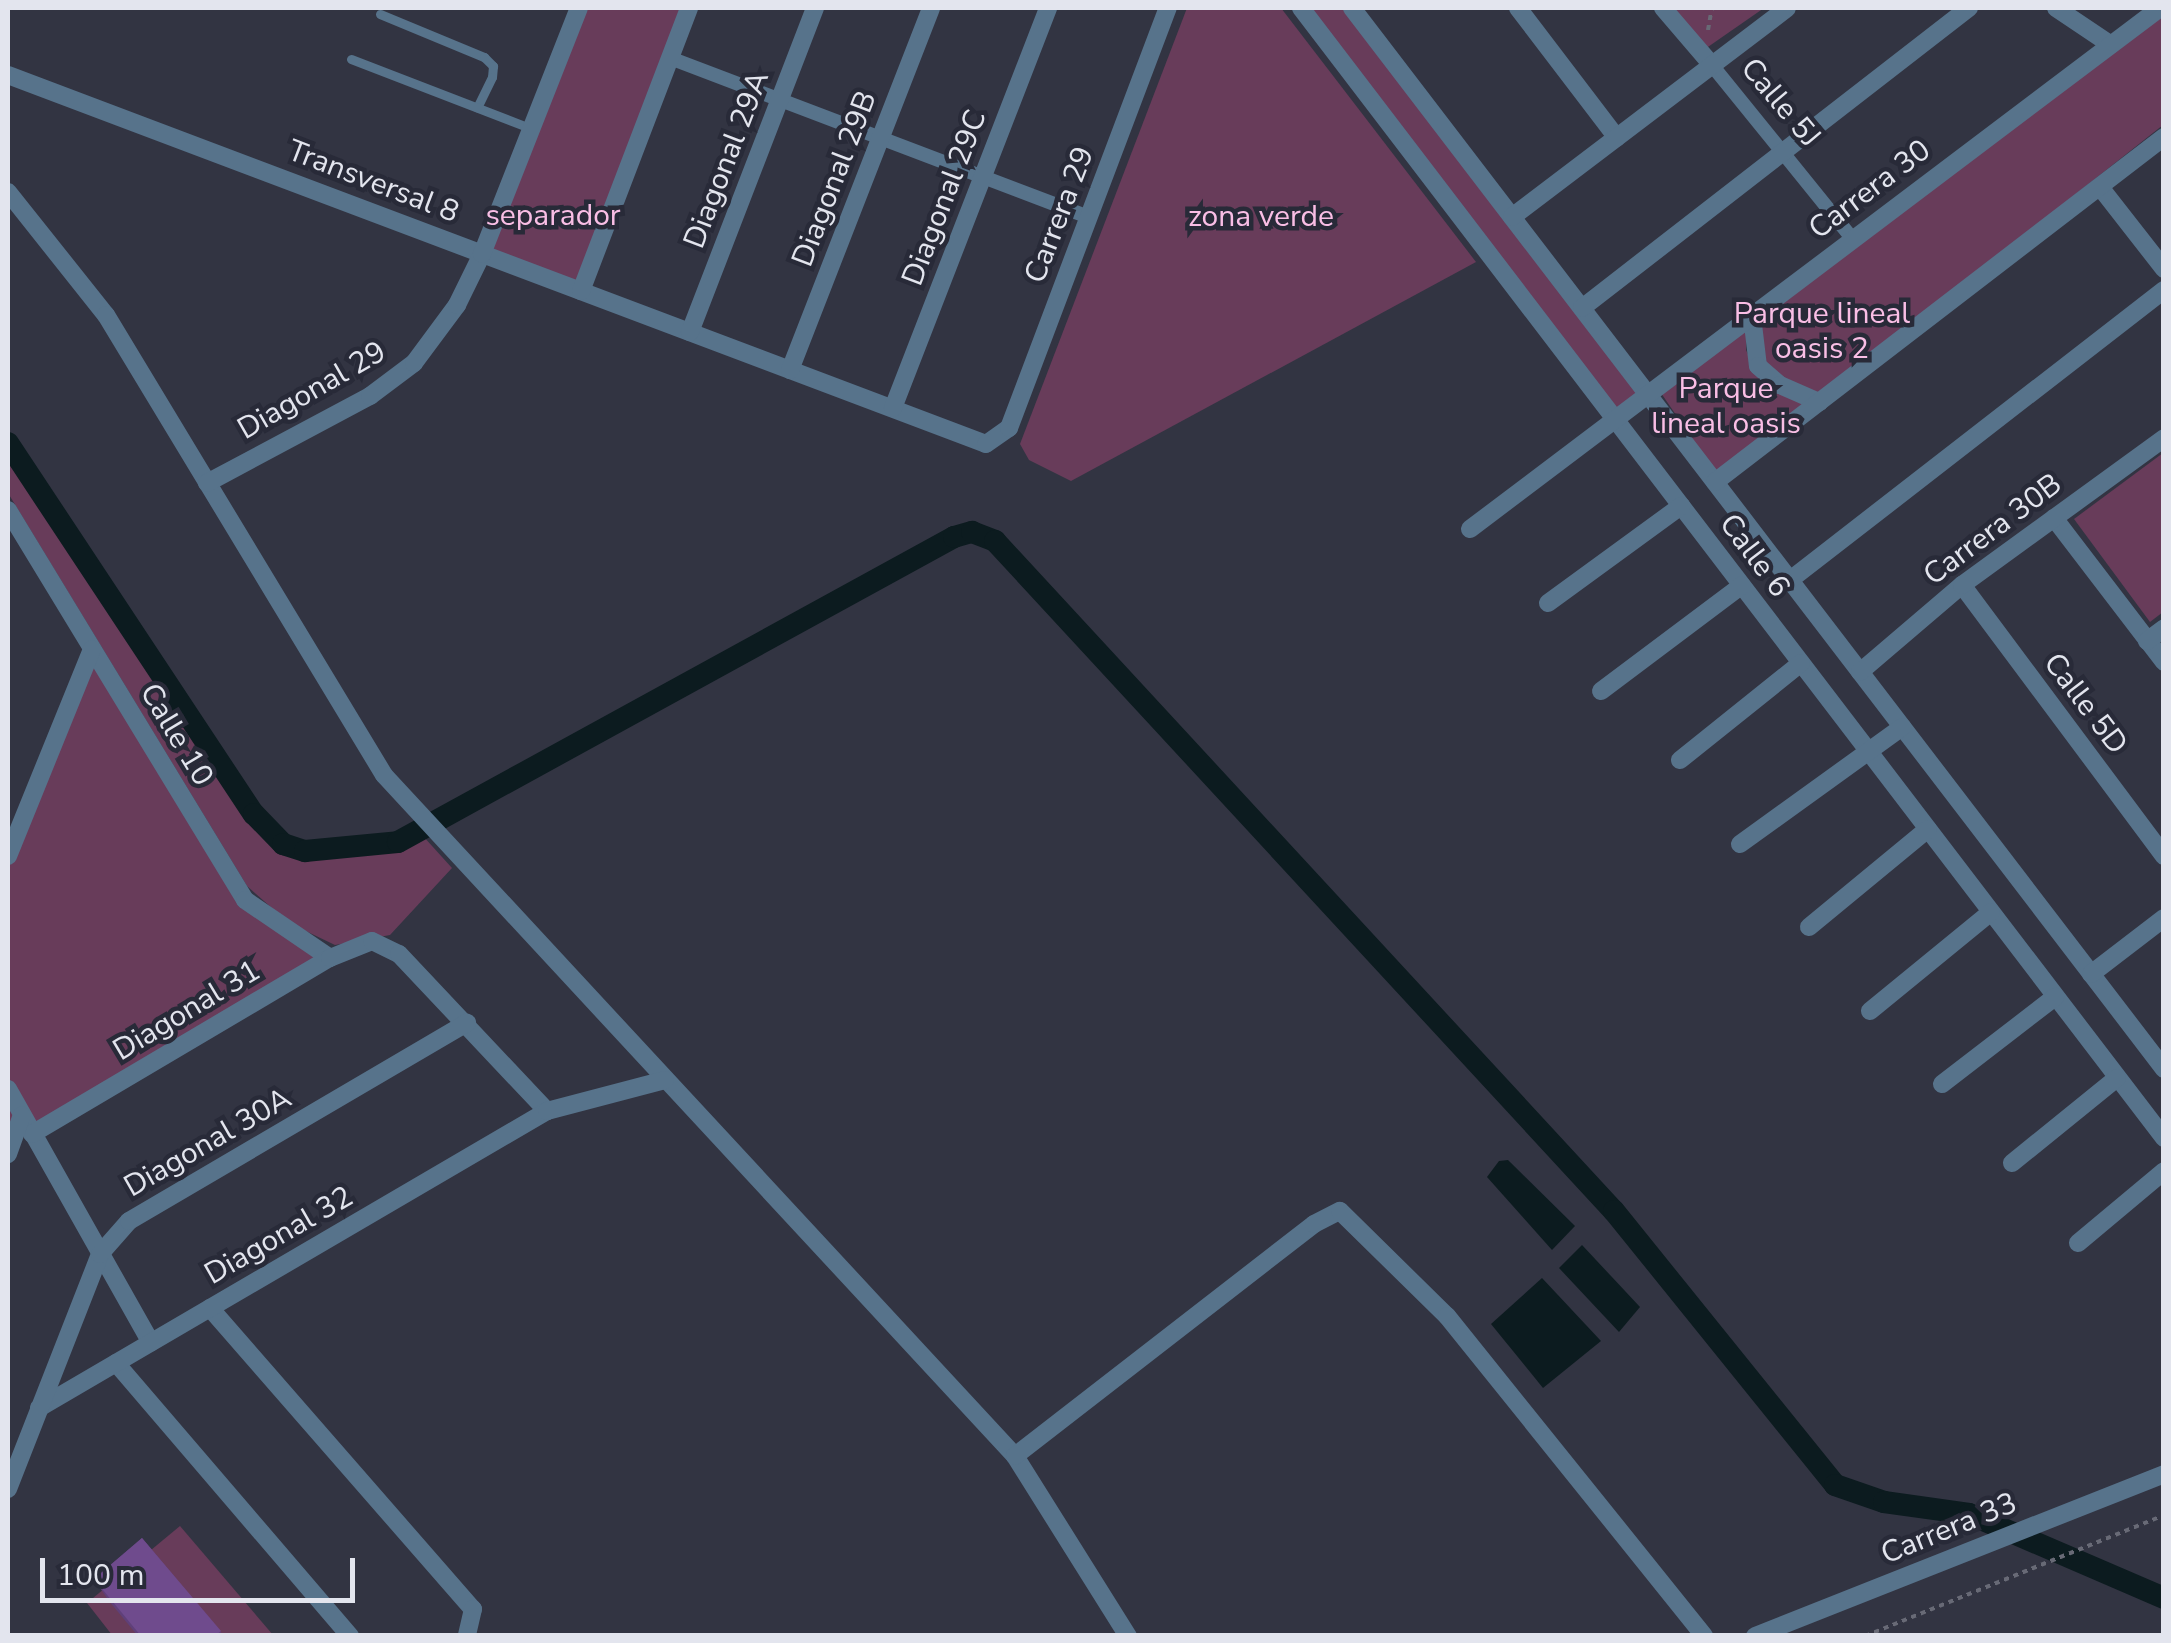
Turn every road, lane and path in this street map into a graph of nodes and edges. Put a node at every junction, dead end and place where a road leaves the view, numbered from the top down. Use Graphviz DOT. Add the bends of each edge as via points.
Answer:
graph roads {
  1 [pos="578,8"];
  2 [pos="689,8"];
  3 [pos="816,8"];
  4 [pos="931,8"];
  5 [pos="1048,8"];
  6 [pos="1168,8"];
  7 [pos="1301,8"];
  8 [pos="1352,8"];
  9 [pos="1518,8"];
  10 [pos="1663,8"];
  11 [pos="1788,8"];
  12 [pos="1969,8"];
  13 [pos="2056,8"];
  14 [pos="2160,8"];
  15 [pos="380,14"];
  16 [pos="2111,45"];
  17 [pos="670,58"];
  18 [pos="351,59"];
  19 [pos="1711,64"];
  20 [pos="8,75"];
  21 [pos="780,100"];
  22 [pos="476,108"];
  23 [pos="531,129"];
  24 [pos="2164,137"];
  25 [pos="880,138"];
  26 [pos="1617,138"];
  27 [pos="1784,150"];
  28 [pos="983,176"];
  29 [pos="2100,186"];
  30 [pos="8,192"];
  31 [pos="1512,216"];
  32 [pos="1089,217"];
  33 [pos="1852,237"];
  34 [pos="482,254"];
  35 [pos="2164,269"];
  36 [pos="2164,290"];
  37 [pos="581,291"];
  38 [pos="1582,308"];
  39 [pos="1752,316"];
  40 [pos="690,332"];
  41 [pos="790,370"];
  42 [pos="1650,396"];
  43 [pos="1819,402"];
  44 [pos="893,408"];
  45 [pos="1617,422"];
  46 [pos="2164,438"];
  47 [pos="999,439"];
  48 [pos="207,482"];
  49 [pos="1715,482"];
  50 [pos="1680,506"];
  51 [pos="2054,518"];
  52 [pos="9,519"];
  53 [pos="1470,529"];
  54 [pos="1790,580"];
  55 [pos="1742,585"];
  56 [pos="1962,585"];
  57 [pos="1548,603"];
  58 [pos="2164,628"];
  59 [pos="2147,641"];
  60 [pos="92,649"];
  61 [pos="2164,662"];
  62 [pos="1801,663"];
  63 [pos="1860,672"];
  64 [pos="1601,690"];
  65 [pos="1902,727"];
  66 [pos="1869,752"];
  67 [pos="1680,760"];
  68 [pos="1928,830"];
  69 [pos="1740,844"];
  70 [pos="8,856"];
  71 [pos="2164,856"];
  72 [pos="1991,912"];
  73 [pos="2164,918"];
  74 [pos="1809,927"];
  75 [pos="330,958"];
  76 [pos="2091,974"];
  77 [pos="2055,996"];
  78 [pos="1870,1011"];
  79 [pos="467,1023"];
  80 [pos="2164,1068"];
  81 [pos="2117,1078"];
  82 [pos="664,1080"];
  83 [pos="1942,1084"];
  84 [pos="8,1089"];
  85 [pos="547,1111"];
  86 [pos="22,1115"];
  87 [pos="32,1134"];
  88 [pos="2164,1138"];
  89 [pos="8,1154"];
  90 [pos="2012,1162"];
  91 [pos="2164,1171"];
  92 [pos="2078,1243"];
  93 [pos="100,1254"];
  94 [pos="210,1308"];
  95 [pos="151,1343"];
  96 [pos="116,1363"];
  97 [pos="39,1408"];
  98 [pos="1016,1456"];
  99 [pos="2164,1474"];
  100 [pos="8,1489"];
  101 [pos="2164,1516"];
  102 [pos="350,1636"];
  103 [pos="467,1636"];
  104 [pos="1128,1636"];
  105 [pos="1704,1636"];
  106 [pos="1755,1636"];
  107 [pos="1865,1636"];
  1 -- 23 [label="street, Diagonal 29"];
  2 -- 17 [label="street"];
  3 -- 21 [label="street, Diagonal 29A"];
  4 -- 25 [label="street, Diagonal 29B"];
  5 -- 28 [label="street, Diagonal 29C"];
  6 -- 32 [label="street, Carrera 29"];
  7 -- 45 [label="street, Calle 6"];
  8 -- 31 [label="street, Calle 6"];
  9 -- 26 [label="street"];
  10 -- 19 [label="street, Calle 5J"];
  11 -- 19 [label="street"];
  12 -- 27 [label="street"];
  13 -- 16 [label="street"];
  14 -- 16 [label="street, Carrera 30"];
  15 -- 22 [label="lane" via="484,56 492,77"];
  16 -- 33 [label="street, Carrera 30"];
  17 -- 21 [label="street"];
  17 -- 37 [label="street"];
  18 -- 22 [label="lane"];
  19 -- 26 [label="street"];
  19 -- 27 [label="street, Calle 5J"];
  20 -- 34 [label="street, Transversal 8"];
  21 -- 25 [label="street"];
  21 -- 40 [label="street, Diagonal 29A"];
  22 -- 23 [label="lane"];
  23 -- 34 [label="street, Diagonal 29"];
  24 -- 29 [label="street"];
  25 -- 28 [label="street"];
  25 -- 41 [label="street, Diagonal 29B"];
  26 -- 31 [label="street"];
  27 -- 33 [label="street, Calle 5J"];
  27 -- 38 [label="street"];
  28 -- 32 [label="street"];
  28 -- 44 [label="street, Diagonal 29C"];
  29 -- 35 [label="street"];
  29 -- 43 [label="street"];
  30 -- 48 [label="street" via="106,316"];
  31 -- 38 [label="street, Calle 6"];
  32 -- 47 [label="street, Carrera 29" via="1009,428"];
  33 -- 39 [label="street, Carrera 30"];
  34 -- 37 [label="street, Transversal 8"];
  34 -- 48 [label="street, Diagonal 29" via="457,306 414,363 370,396"];
  36 -- 54 [label="street"];
  37 -- 40 [label="street, Transversal 8"];
  38 -- 42 [label="street, Calle 6"];
  39 -- 42 [label="street, Carrera 30"];
  39 -- 43 [label="street" via="1758,366 1780,385"];
  40 -- 41 [label="street, Transversal 8"];
  41 -- 44 [label="street, Transversal 8"];
  42 -- 45 [label="street, Carrera 30"];
  42 -- 49 [label="street, Calle 6"];
  43 -- 49 [label="street"];
  44 -- 47 [label="street, Transversal 8" via="986,444"];
  45 -- 50 [label="street, Calle 6"];
  45 -- 53 [label="street, Carrera 30"];
  46 -- 51 [label="street, Carrera 30B"];
  48 -- 82 [label="street" via="407,804"];
  49 -- 54 [label="street, Calle 6"];
  50 -- 55 [label="street, Calle 6"];
  50 -- 57 [label="street"];
  51 -- 56 [label="street, Carrera 30B"];
  51 -- 59 [label="street"];
  52 -- 60 [label="street, Calle 10"];
  54 -- 63 [label="street, Calle 6"];
  55 -- 62 [label="street, Calle 6"];
  55 -- 64 [label="street"];
  56 -- 63 [label="street, Carrera 30B"];
  56 -- 71 [label="street, Calle 5D"];
  58 -- 59 [label="street"];
  59 -- 61 [label="street"];
  60 -- 70 [label="street"];
  60 -- 75 [label="street, Calle 10" via="245,900"];
  62 -- 66 [label="street, Calle 6"];
  62 -- 67 [label="street"];
  63 -- 65 [label="street, Calle 6"];
  65 -- 66 [label="street"];
  65 -- 76 [label="street, Calle 6"];
  66 -- 68 [label="street, Calle 6"];
  66 -- 69 [label="street"];
  68 -- 72 [label="street, Calle 6"];
  68 -- 74 [label="street"];
  72 -- 77 [label="street, Calle 6"];
  72 -- 78 [label="street"];
  73 -- 76 [label="street"];
  75 -- 79 [label="street, Diagonal 31" via="372,942 398,954"];
  75 -- 87 [label="street, Diagonal 31"];
  76 -- 80 [label="street, Calle 6"];
  77 -- 81 [label="street, Calle 6"];
  77 -- 83 [label="street"];
  79 -- 85 [label="street"];
  79 -- 93 [label="street, Diagonal 30A" via="130,1221"];
  81 -- 88 [label="street, Calle 6"];
  81 -- 90 [label="street"];
  82 -- 85 [label="street, Diagonal 32"];
  82 -- 98 [label="street"];
  84 -- 86 [label="street"];
  85 -- 94 [label="street, Diagonal 32"];
  86 -- 87 [label="street"];
  86 -- 89 [label="street"];
  87 -- 93 [label="street"];
  91 -- 92 [label="street"];
  93 -- 95 [label="street"];
  93 -- 97 [label="street, Diagonal 30A"];
  94 -- 95 [label="street, Diagonal 32"];
  94 -- 103 [label="street" via="473,1609"];
  95 -- 96 [label="street, Diagonal 32"];
  96 -- 97 [label="street, Diagonal 32"];
  96 -- 102 [label="street"];
  97 -- 100 [label="street, Diagonal 30A"];
  98 -- 104 [label="street"];
  98 -- 105 [label="street" via="1314,1224 1340,1212 1447,1316"];
  99 -- 106 [label="street, Carrera 33"];
  101 -- 107 [label="path"];
}
